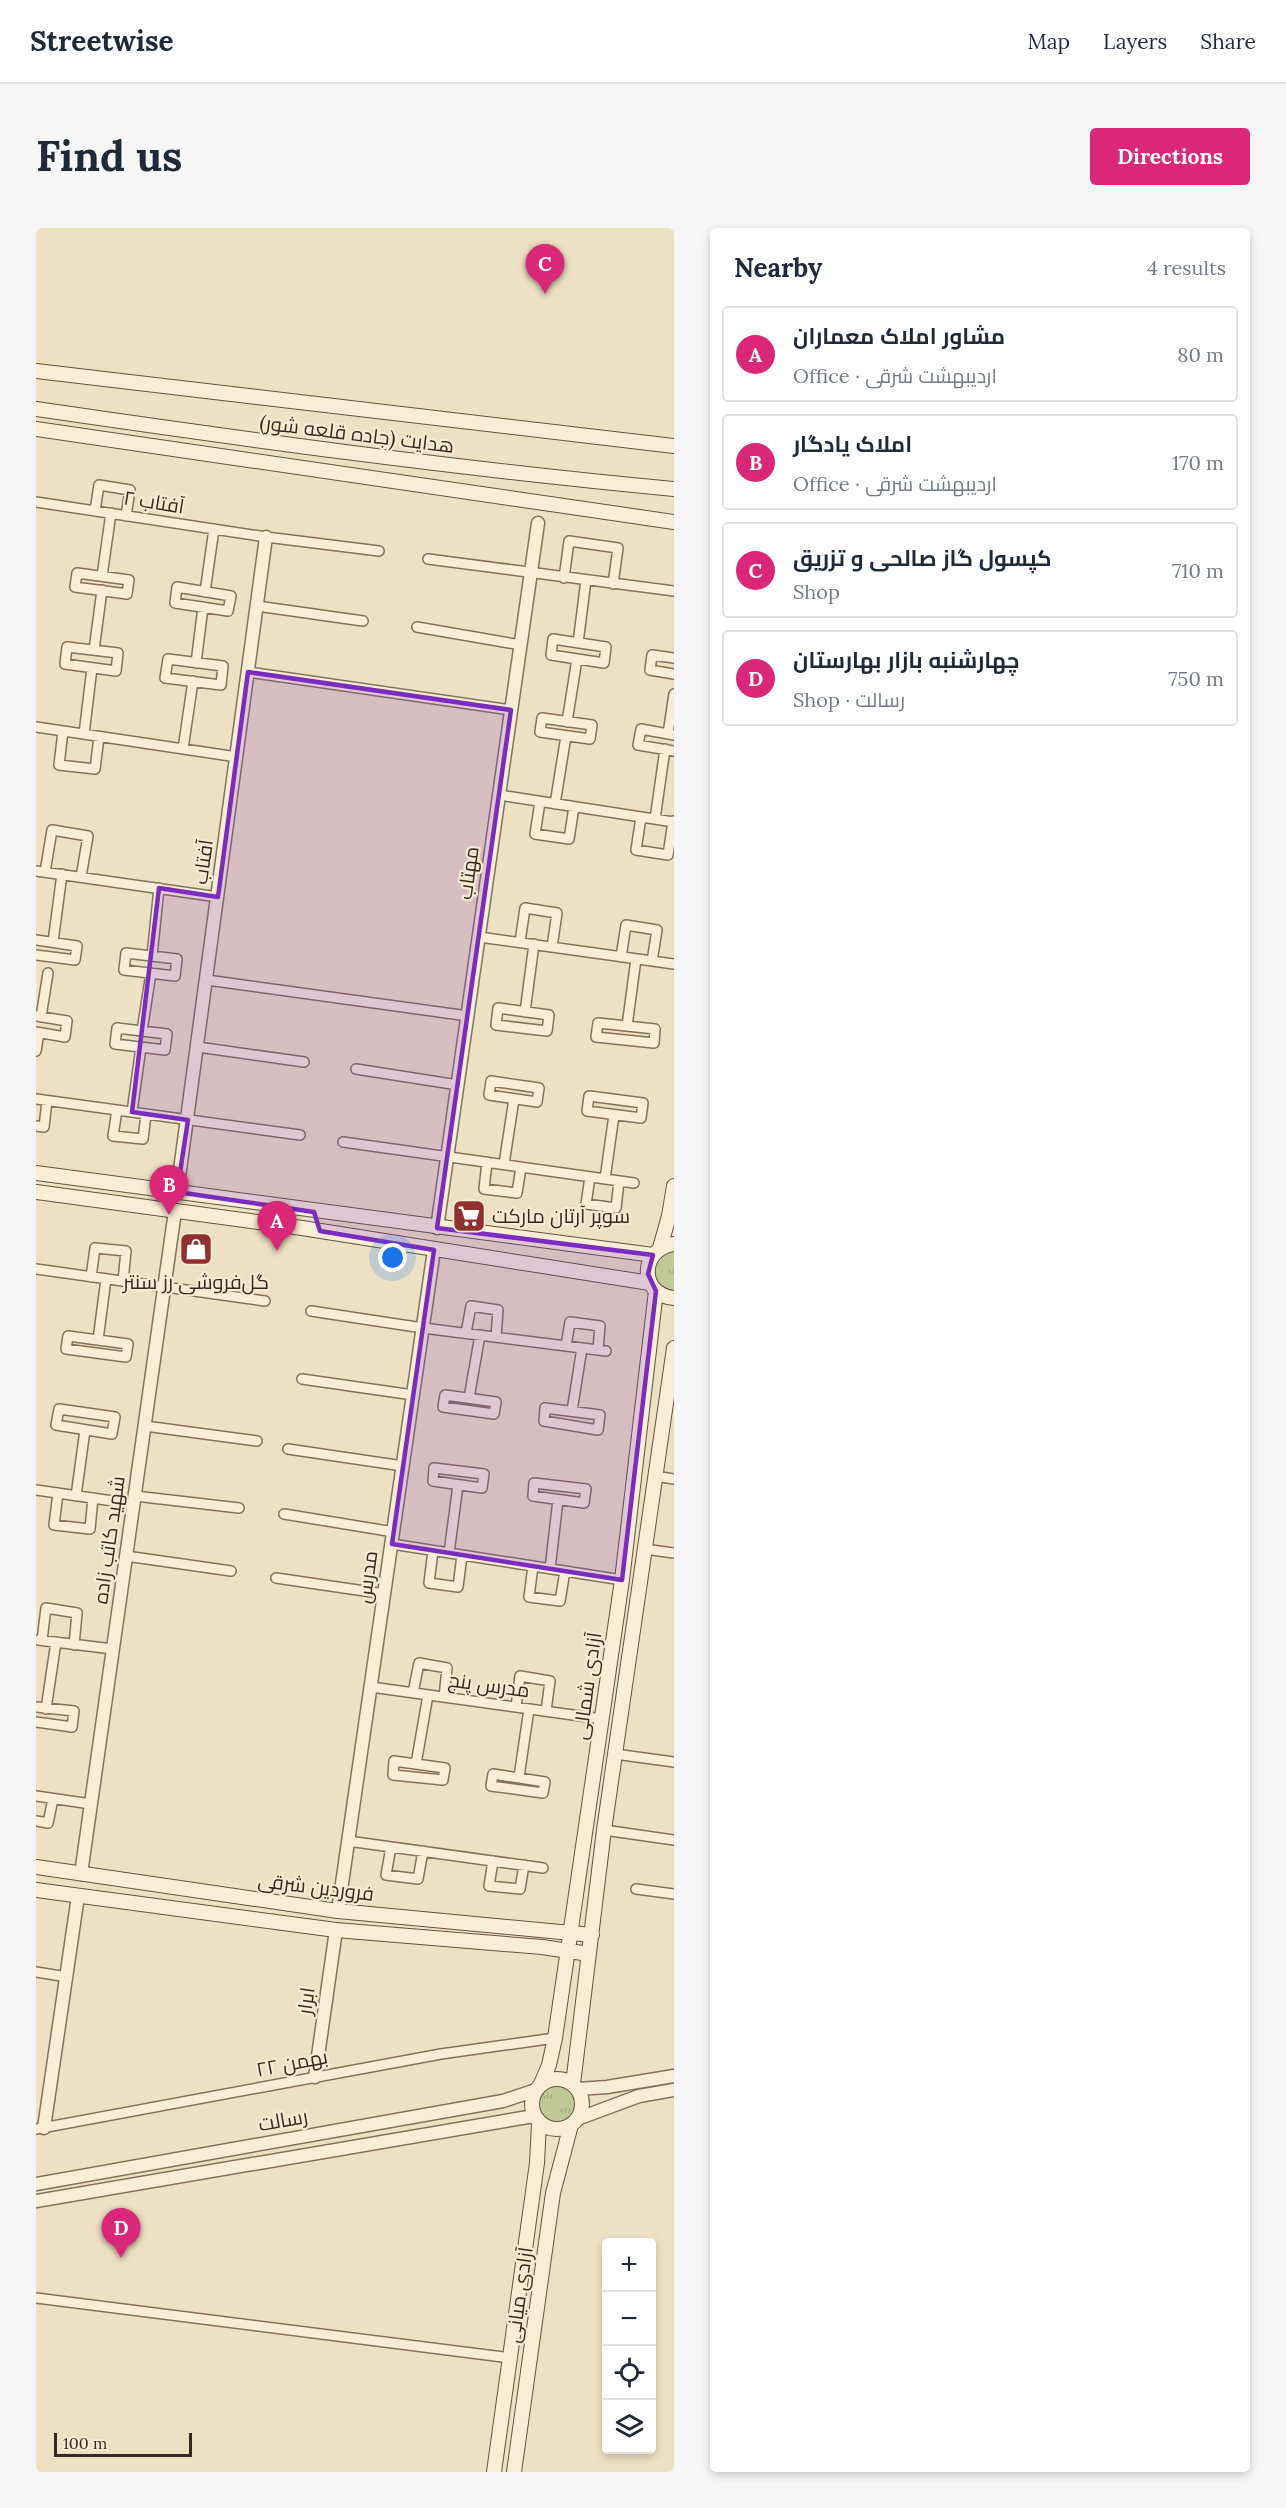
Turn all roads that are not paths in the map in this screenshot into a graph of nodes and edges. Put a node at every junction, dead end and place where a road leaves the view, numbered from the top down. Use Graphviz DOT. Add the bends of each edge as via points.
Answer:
graph roads {
  1 [pos="36,371"];
  2 [pos="36,409"];
  3 [pos="40,429"];
  4 [pos="182,430"];
  5 [pos="674,446"];
  6 [pos="674,489"];
  7 [pos="36,502"];
  8 [pos="95,511"];
  9 [pos="111,513"];
  10 [pos="126,516"];
  11 [pos="674,522"];
  12 [pos="538,523"];
  13 [pos="214,529"];
  14 [pos="266,537"];
  15 [pos="379,551"];
  16 [pos="428,559"];
  17 [pos="531,574"];
  18 [pos="102,576"];
  19 [pos="564,578"];
  20 [pos="586,580"];
  21 [pos="613,584"];
  22 [pos="673,587"];
  23 [pos="102,590"];
  24 [pos="205,592"];
  25 [pos="257,606"];
  26 [pos="203,607"];
  27 [pos="363,621"];
  28 [pos="417,627"];
  29 [pos="578,643"];
  30 [pos="521,645"];
  31 [pos="94,650"];
  32 [pos="674,658"];
  33 [pos="577,659"];
  34 [pos="196,663"];
  35 [pos="92,668"];
  36 [pos="248,672"];
  37 [pos="674,674"];
  38 [pos="192,681"];
  39 [pos="674,694"];
  40 [pos="511,710"];
  41 [pos="567,722"];
  42 [pos="36,727"];
  43 [pos="63,731"];
  44 [pos="84,734"];
  45 [pos="671,734"];
  46 [pos="566,736"];
  47 [pos="99,737"];
  48 [pos="183,749"];
  49 [pos="669,750"];
  50 [pos="237,757"];
  51 [pos="499,795"];
  52 [pos="540,802"];
  53 [pos="555,804"];
  54 [pos="574,807"];
  55 [pos="641,817"];
  56 [pos="656,819"];
  57 [pos="674,822"];
  58 [pos="40,871"];
  59 [pos="62,874"];
  60 [pos="81,877"];
  61 [pos="159,888"];
  62 [pos="218,897"];
  63 [pos="479,937"];
  64 [pos="36,940"];
  65 [pos="53,942"];
  66 [pos="520,942"];
  67 [pos="534,944"];
  68 [pos="552,947"];
  69 [pos="36,955"];
  70 [pos="152,956"];
  71 [pos="621,957"];
  72 [pos="636,959"];
  73 [pos="652,961"];
  74 [pos="674,964"];
  75 [pos="48,973"];
  76 [pos="151,974"];
  77 [pos="207,980"];
  78 [pos="525,1012"];
  79 [pos="39,1016"];
  80 [pos="468,1016"];
  81 [pos="627,1026"];
  82 [pos="142,1031"];
  83 [pos="38,1033"];
  84 [pos="141,1047"];
  85 [pos="198,1047"];
  86 [pos="36,1051"];
  87 [pos="304,1062"];
  88 [pos="356,1070"];
  89 [pos="458,1085"];
  90 [pos="36,1099"];
  91 [pos="514,1099"];
  92 [pos="47,1101"];
  93 [pos="117,1110"];
  94 [pos="132,1112"];
  95 [pos="146,1114"];
  96 [pos="614,1115"];
  97 [pos="188,1120"];
  98 [pos="36,1126"];
  99 [pos="300,1135"];
  100 [pos="343,1142"];
  101 [pos="448,1156"];
  102 [pos="488,1162"];
  103 [pos="504,1164"];
  104 [pos="521,1167"];
  105 [pos="36,1173"];
  106 [pos="590,1177"];
  107 [pos="605,1179"];
  108 [pos="619,1181"];
  109 [pos="634,1183"];
  110 [pos="674,1186"];
  111 [pos="36,1192"];
  112 [pos="177,1192"];
  113 [pos="288,1208"];
  114 [pos="175,1211"];
  115 [pos="328,1214"];
  116 [pos="287,1226"];
  117 [pos="437,1228"];
  118 [pos="320,1231"];
  119 [pos="674,1244"];
  120 [pos="434,1250"];
  121 [pos="656,1252"];
  122 [pos="36,1269"];
  123 [pos="92,1277"];
  124 [pos="106,1279"];
  125 [pos="123,1281"];
  126 [pos="164,1287"];
  127 [pos="653,1287"];
  128 [pos="674,1298"];
  129 [pos="265,1301"];
  130 [pos="311,1311"];
  131 [pos="423,1328"];
  132 [pos="466,1333"];
  133 [pos="480,1335"];
  134 [pos="496,1337"];
  135 [pos="98,1340"];
  136 [pos="566,1346"];
  137 [pos="582,1347"];
  138 [pos="674,1348"];
  139 [pos="302,1379"];
  140 [pos="413,1395"];
  141 [pos="469,1398"];
  142 [pos="572,1412"];
  143 [pos="145,1426"];
  144 [pos="85,1430"];
  145 [pos="257,1442"];
  146 [pos="288,1449"];
  147 [pos="403,1466"];
  148 [pos="655,1476"];
  149 [pos="674,1479"];
  150 [pos="458,1485"];
  151 [pos="36,1490"];
  152 [pos="58,1493"];
  153 [pos="75,1496"];
  154 [pos="93,1498"];
  155 [pos="134,1500"];
  156 [pos="558,1500"];
  157 [pos="239,1508"];
  158 [pos="284,1514"];
  159 [pos="393,1538"];
  160 [pos="644,1549"];
  161 [pos="433,1551"];
  162 [pos="448,1553"];
  163 [pos="674,1554"];
  164 [pos="462,1555"];
  165 [pos="126,1556"];
  166 [pos="533,1566"];
  167 [pos="550,1569"];
  168 [pos="231,1571"];
  169 [pos="565,1571"];
  170 [pos="276,1578"];
  171 [pos="622,1580"];
  172 [pos="385,1594"];
  173 [pos="39,1640"];
  174 [pos="56,1642"];
  175 [pos="74,1645"];
  176 [pos="113,1649"];
  177 [pos="371,1687"];
  178 [pos="413,1693"];
  179 [pos="428,1695"];
  180 [pos="444,1697"];
  181 [pos="516,1707"];
  182 [pos="41,1708"];
  183 [pos="529,1709"];
  184 [pos="546,1711"];
  185 [pos="602,1719"];
  186 [pos="36,1722"];
  187 [pos="615,1754"];
  188 [pos="674,1762"];
  189 [pos="416,1764"];
  190 [pos="519,1776"];
  191 [pos="36,1796"];
  192 [pos="53,1799"];
  193 [pos="91,1804"];
  194 [pos="36,1821"];
  195 [pos="604,1830"];
  196 [pos="674,1840"];
  197 [pos="348,1841"];
  198 [pos="391,1847"];
  199 [pos="423,1851"];
  200 [pos="493,1861"];
  201 [pos="524,1865"];
  202 [pos="36,1867"];
  203 [pos="543,1868"];
  204 [pos="81,1874"];
  205 [pos="636,1889"];
  206 [pos="36,1890"];
  207 [pos="674,1894"];
  208 [pos="78,1896"];
  209 [pos="338,1911"];
  210 [pos="336,1930"];
  211 [pos="570,1933"];
  212 [pos="591,1935"];
  213 [pos="567,1950"];
  214 [pos="589,1954"];
  215 [pos="36,1972"];
  216 [pos="67,1977"];
  217 [pos="555,2038"];
  218 [pos="674,2076"];
  219 [pos="315,2077"];
  220 [pos="538,2087"];
  221 [pos="576,2087"];
  222 [pos="674,2090"];
  223 [pos="537,2120"];
  224 [pos="574,2122"];
  225 [pos="40,2129"];
  226 [pos="36,2184"];
  227 [pos="36,2201"];
  228 [pos="36,2298"];
  229 [pos="511,2358"];
  230 [pos="494,2472"];
  231 [pos="514,2472"];
  1 -- 5 [label="main road, هدایت (جاده قلعه شور)"];
  2 -- 4 [label="main road, هدایت (جاده قلعه شور)"];
  3 -- 4 [label="main road"];
  3 -- 11 [label="main road"];
  4 -- 6 [label="main road, هدایت (جاده قلعه شور)" via="526,475"];
  7 -- 8 [label="street, آفتاب ۲"];
  8 -- 9 [label="street, آفتاب ۲"];
  8 -- 10 [label="street" via="99,485 120,488 130,490"];
  9 -- 10 [label="street, آفتاب ۲"];
  9 -- 18 [label="street"];
  10 -- 13 [label="street, آفتاب ۲"];
  12 -- 17 [label="street, مهتاب"];
  13 -- 14 [label="street, آفتاب ۲"];
  13 -- 24 [label="street"];
  14 -- 15 [label="street, آفتاب ۲"];
  14 -- 25 [label="street, آفتاب"];
  16 -- 17 [label="street"];
  17 -- 19 [label="street"];
  17 -- 30 [label="street, مهتاب"];
  18 -- 23 [label="street" via="77,573 75,586"];
  18 -- 23 [label="street" via="129,580 127,594"];
  19 -- 20 [label="street"];
  19 -- 21 [label="street" via="569,542 618,548"];
  20 -- 21 [label="street"];
  20 -- 29 [label="street"];
  21 -- 22 [label="street"];
  23 -- 31 [label="street"];
  24 -- 26 [label="street" via="231,596 228,611"];
  24 -- 26 [label="street" via="177,587 175,603"];
  25 -- 27 [label="street"];
  25 -- 36 [label="street, آفتاب"];
  26 -- 34 [label="street"];
  28 -- 30 [label="street"];
  29 -- 33 [label="street" via="553,639 550,655"];
  29 -- 33 [label="street" via="606,647 604,663"];
  30 -- 40 [label="street, مهتاب"];
  31 -- 35 [label="street" via="118,653 116,671"];
  31 -- 35 [label="street" via="67,646 65,664"];
  32 -- 37 [label="street" via="652,655 650,670"];
  33 -- 41 [label="street"];
  34 -- 38 [label="street" via="223,666 220,685"];
  34 -- 38 [label="street" via="168,659 165,678"];
  35 -- 44 [label="street"];
  36 -- 40 [label="street"];
  36 -- 50 [label="street, آفتاب"];
  38 -- 48 [label="street"];
  39 -- 45 [label="street"];
  40 -- 51 [label="street, مهتاب"];
  41 -- 46 [label="street" via="591,725 590,740"];
  41 -- 46 [label="street" via="542,718 540,732"];
  42 -- 43 [label="street"];
  43 -- 44 [label="street"];
  43 -- 47 [label="street" via="59,765 96,769"];
  44 -- 47 [label="street"];
  45 -- 49 [label="street" via="641,729 638,745"];
  46 -- 53 [label="street"];
  47 -- 48 [label="street"];
  48 -- 50 [label="street"];
  49 -- 56 [label="street"];
  50 -- 62 [label="street, آفتاب"];
  51 -- 52 [label="street"];
  51 -- 63 [label="street, مهتاب"];
  52 -- 53 [label="street"];
  52 -- 54 [label="street" via="536,834 569,839"];
  53 -- 54 [label="street"];
  54 -- 55 [label="street"];
  55 -- 56 [label="street"];
  55 -- 57 [label="street" via="636,850 668,855"];
  56 -- 57 [label="street"];
  58 -- 59 [label="street"];
  58 -- 60 [label="street" via="52,830 88,836"];
  59 -- 60 [label="street"];
  59 -- 65 [label="street"];
  60 -- 61 [label="street"];
  61 -- 62 [label="street"];
  61 -- 70 [label="street"];
  62 -- 77 [label="street, آفتاب"];
  63 -- 66 [label="street"];
  63 -- 80 [label="street, مهتاب"];
  64 -- 65 [label="street"];
  65 -- 69 [label="street" via="77,946 75,960"];
  66 -- 67 [label="street"];
  66 -- 68 [label="street" via="525,908 557,913"];
  67 -- 68 [label="street"];
  67 -- 78 [label="street"];
  68 -- 71 [label="street"];
  70 -- 76 [label="street" via="177,959 175,976"];
  70 -- 76 [label="street" via="126,953 124,970"];
  71 -- 72 [label="street"];
  71 -- 73 [label="street" via="626,925 657,930"];
  72 -- 73 [label="street"];
  72 -- 81 [label="street"];
  73 -- 74 [label="street"];
  75 -- 79 [label="street"];
  76 -- 82 [label="street"];
  77 -- 80 [label="street"];
  77 -- 85 [label="street, آفتاب"];
  78 -- 78 [label="street" via="498,1008 496,1025 547,1031 549,1015"];
  79 -- 83 [label="street" via="67,1021 65,1036"];
  80 -- 89 [label="street, مهتاب"];
  81 -- 81 [label="street" via="598,1023 596,1036 654,1043 655,1029"];
  82 -- 84 [label="street" via="167,1034 165,1050"];
  82 -- 84 [label="street" via="117,1028 115,1044"];
  83 -- 86 [label="street"];
  84 -- 94 [label="street"];
  85 -- 87 [label="street"];
  85 -- 97 [label="street, آفتاب"];
  88 -- 89 [label="street"];
  89 -- 101 [label="street, مهتاب"];
  90 -- 92 [label="street"];
  91 -- 91 [label="street" via="489,1095 491,1081 539,1088 537,1102"];
  91 -- 103 [label="street"];
  92 -- 93 [label="street"];
  92 -- 98 [label="street" via="44,1127"];
  93 -- 94 [label="street"];
  93 -- 95 [label="street" via="113,1136 143,1139"];
  94 -- 95 [label="street"];
  95 -- 97 [label="street"];
  96 -- 96 [label="street" via="641,1118 643,1103 590,1096 588,1111"];
  96 -- 107 [label="street"];
  97 -- 99 [label="street"];
  97 -- 112 [label="street, آفتاب"];
  100 -- 101 [label="street"];
  101 -- 102 [label="street"];
  101 -- 117 [label="street, مهتاب"];
  102 -- 103 [label="street"];
  102 -- 104 [label="street" via="484,1189 518,1193"];
  103 -- 104 [label="street"];
  104 -- 106 [label="street"];
  105 -- 112 [label="main road"];
  106 -- 107 [label="street"];
  106 -- 108 [label="street" via="586,1204 616,1208"];
  107 -- 108 [label="street"];
  108 -- 109 [label="street"];
  110 -- 121 [label="main road" via="669,1216"];
  111 -- 114 [label="main road"];
  112 -- 113 [label="main road"];
  113 -- 115 [label="main road"];
  113 -- 116 [label="main road" via="295,1218"];
  114 -- 116 [label="main road"];
  114 -- 126 [label="street, شهید کاتب زاده"];
  115 -- 117 [label="main road"];
  115 -- 118 [label="main road" via="314,1219"];
  116 -- 118 [label="main road"];
  117 -- 121 [label="main road"];
  118 -- 120 [label="main road"];
  119 -- 121 [label="main road"];
  120 -- 127 [label="main road"];
  120 -- 131 [label="street, مدرس"];
  121 -- 127 [label="main road, آزادی شمالی" via="648,1264"];
  122 -- 123 [label="street"];
  123 -- 124 [label="street"];
  123 -- 125 [label="street" via="95,1248 126,1251"];
  124 -- 125 [label="street"];
  124 -- 135 [label="street"];
  125 -- 126 [label="street"];
  126 -- 129 [label="street"];
  126 -- 143 [label="street, شهید کاتب زاده"];
  127 -- 128 [label="main road"];
  127 -- 171 [label="main road, آزادی شمالی"];
  130 -- 131 [label="street"];
  131 -- 132 [label="street"];
  131 -- 140 [label="street, مدرس"];
  132 -- 133 [label="street"];
  132 -- 134 [label="street" via="471,1306 498,1310"];
  133 -- 134 [label="street"];
  133 -- 141 [label="street"];
  134 -- 136 [label="street"];
  135 -- 135 [label="street" via="68,1336 66,1349 126,1357 128,1344"];
  136 -- 137 [label="street"];
  136 -- 137 [label="street" via="570,1322 600,1326 602,1350"];
  137 -- 142 [label="street"];
  138 -- 148 [label="main road, آزادی شمالی"];
  139 -- 140 [label="street"];
  140 -- 147 [label="street, مدرس"];
  141 -- 141 [label="street" via="496,1402 494,1414 443,1407 445,1395"];
  142 -- 142 [label="street" via="545,1408 544,1420 598,1430 600,1415"];
  143 -- 145 [label="street"];
  143 -- 155 [label="street, شهید کاتب زاده"];
  144 -- 144 [label="street" via="112,1434 115,1418 59,1409 56,1425"];
  144 -- 153 [label="street"];
  146 -- 147 [label="street"];
  147 -- 159 [label="street, مدرس"];
  148 -- 149 [label="street"];
  148 -- 160 [label="main road, آزادی شمالی"];
  150 -- 150 [label="street" via="482,1488 484,1474 434,1468 433,1481"];
  150 -- 162 [label="street"];
  151 -- 152 [label="street"];
  152 -- 153 [label="street"];
  152 -- 154 [label="street" via="54,1525 90,1529"];
  153 -- 154 [label="street"];
  154 -- 155 [label="street"];
  155 -- 157 [label="street"];
  155 -- 165 [label="street, شهید کاتب زاده"];
  156 -- 156 [label="street" via="584,1503 586,1489 534,1483 533,1496"];
  156 -- 167 [label="street"];
  158 -- 159 [label="street"];
  159 -- 161 [label="street"];
  159 -- 172 [label="street, مدرس"];
  160 -- 163 [label="street"];
  160 -- 187 [label="main road, آزادی شمالی"];
  161 -- 162 [label="street"];
  161 -- 164 [label="street" via="429,1583 458,1587"];
  162 -- 164 [label="street"];
  164 -- 166 [label="street"];
  165 -- 168 [label="street"];
  165 -- 176 [label="street, شهید کاتب زاده"];
  166 -- 167 [label="street"];
  166 -- 169 [label="street" via="529,1597 560,1601"];
  167 -- 169 [label="street"];
  169 -- 171 [label="street"];
  170 -- 172 [label="street"];
  171 -- 185 [label="main road, آزادی شمالی"];
  172 -- 177 [label="street, مدرس"];
  173 -- 174 [label="street"];
  173 -- 175 [label="street" via="46,1608 77,1613"];
  174 -- 175 [label="street"];
  174 -- 182 [label="street"];
  175 -- 176 [label="street"];
  176 -- 193 [label="street, شهید کاتب زاده"];
  177 -- 178 [label="street, مدرس پنج"];
  177 -- 197 [label="street, مدرس"];
  178 -- 179 [label="street, مدرس پنج"];
  178 -- 180 [label="street" via="419,1663 447,1668"];
  179 -- 180 [label="street, مدرس پنج"];
  179 -- 189 [label="street"];
  180 -- 181 [label="street, مدرس پنج"];
  181 -- 183 [label="street, مدرس پنج"];
  181 -- 184 [label="street" via="520,1676 550,1681"];
  182 -- 186 [label="street" via="75,1712 72,1727"];
  183 -- 184 [label="street, مدرس پنج"];
  183 -- 190 [label="street"];
  184 -- 185 [label="street, مدرس پنج"];
  185 -- 211 [label="main road, آزادی شمالی"];
  187 -- 188 [label="street"];
  187 -- 195 [label="main road, آزادی شمالی"];
  189 -- 189 [label="street" via="394,1761 393,1775 443,1780 445,1768"];
  190 -- 190 [label="street" via="493,1774 491,1786 543,1793 545,1782"];
  191 -- 192 [label="street"];
  192 -- 193 [label="street"];
  192 -- 194 [label="street" via="48,1823"];
  193 -- 204 [label="street, شهید کاتب زاده"];
  195 -- 196 [label="street"];
  195 -- 212 [label="main road, آزادی شمالی"];
  197 -- 198 [label="street"];
  197 -- 209 [label="street, مدرس"];
  198 -- 199 [label="street"];
  198 -- 199 [label="street" via="386,1875 397,1877 418,1879"];
  199 -- 200 [label="street"];
  200 -- 201 [label="street"];
  200 -- 201 [label="street" via="489,1886 520,1889"];
  201 -- 203 [label="street"];
  202 -- 204 [label="main road, فروردین شرقی"];
  204 -- 209 [label="main road, فروردین شرقی"];
  205 -- 207 [label="street"];
  206 -- 208 [label="main road, فروردین شرقی"];
  208 -- 210 [label="main road, فروردین شرقی"];
  208 -- 216 [label="street"];
  209 -- 211 [label="main road, فروردین شرقی"];
  210 -- 213 [label="main road, فروردین شرقی"];
  210 -- 219 [label="street, ابرار"];
  211 -- 212 [label="main road, فروردین شرقی"];
  211 -- 213 [label="main road, آزادی شمالی"];
  212 -- 214 [label="main road, آزادی شمالی"];
  213 -- 214 [label="main road, فروردین شرقی"];
  213 -- 217 [label="main road, آزادی شمالی"];
  214 -- 221 [label="main road, آزادی شمالی"];
  215 -- 216 [label="street"];
  216 -- 225 [label="street"];
  217 -- 219 [label="street, ۲۲ بهمن"];
  217 -- 220 [label="main road, آزادی شمالی" via="549,2065"];
  218 -- 221 [label="street" via="607,2087"];
  219 -- 225 [label="street, ۲۲ بهمن"];
  220 -- 221 [label="main road" via="557,2079"];
  220 -- 223 [label="main road" via="532,2098"];
  220 -- 226 [label="street, رسالت" via="492,2103"];
  221 -- 224 [label="main road" via="582,2104"];
  222 -- 224 [label="street" via="639,2096"];
  223 -- 224 [label="main road" via="556,2129"];
  223 -- 227 [label="street, رسالت"];
  223 -- 229 [label="main road, آزادی میانی" via="537,2163"];
  224 -- 231 [label="main road, آزادی میانی" via="553,2193"];
  228 -- 229 [label="street"];
  229 -- 230 [label="main road, آزادی میانی"];
}
